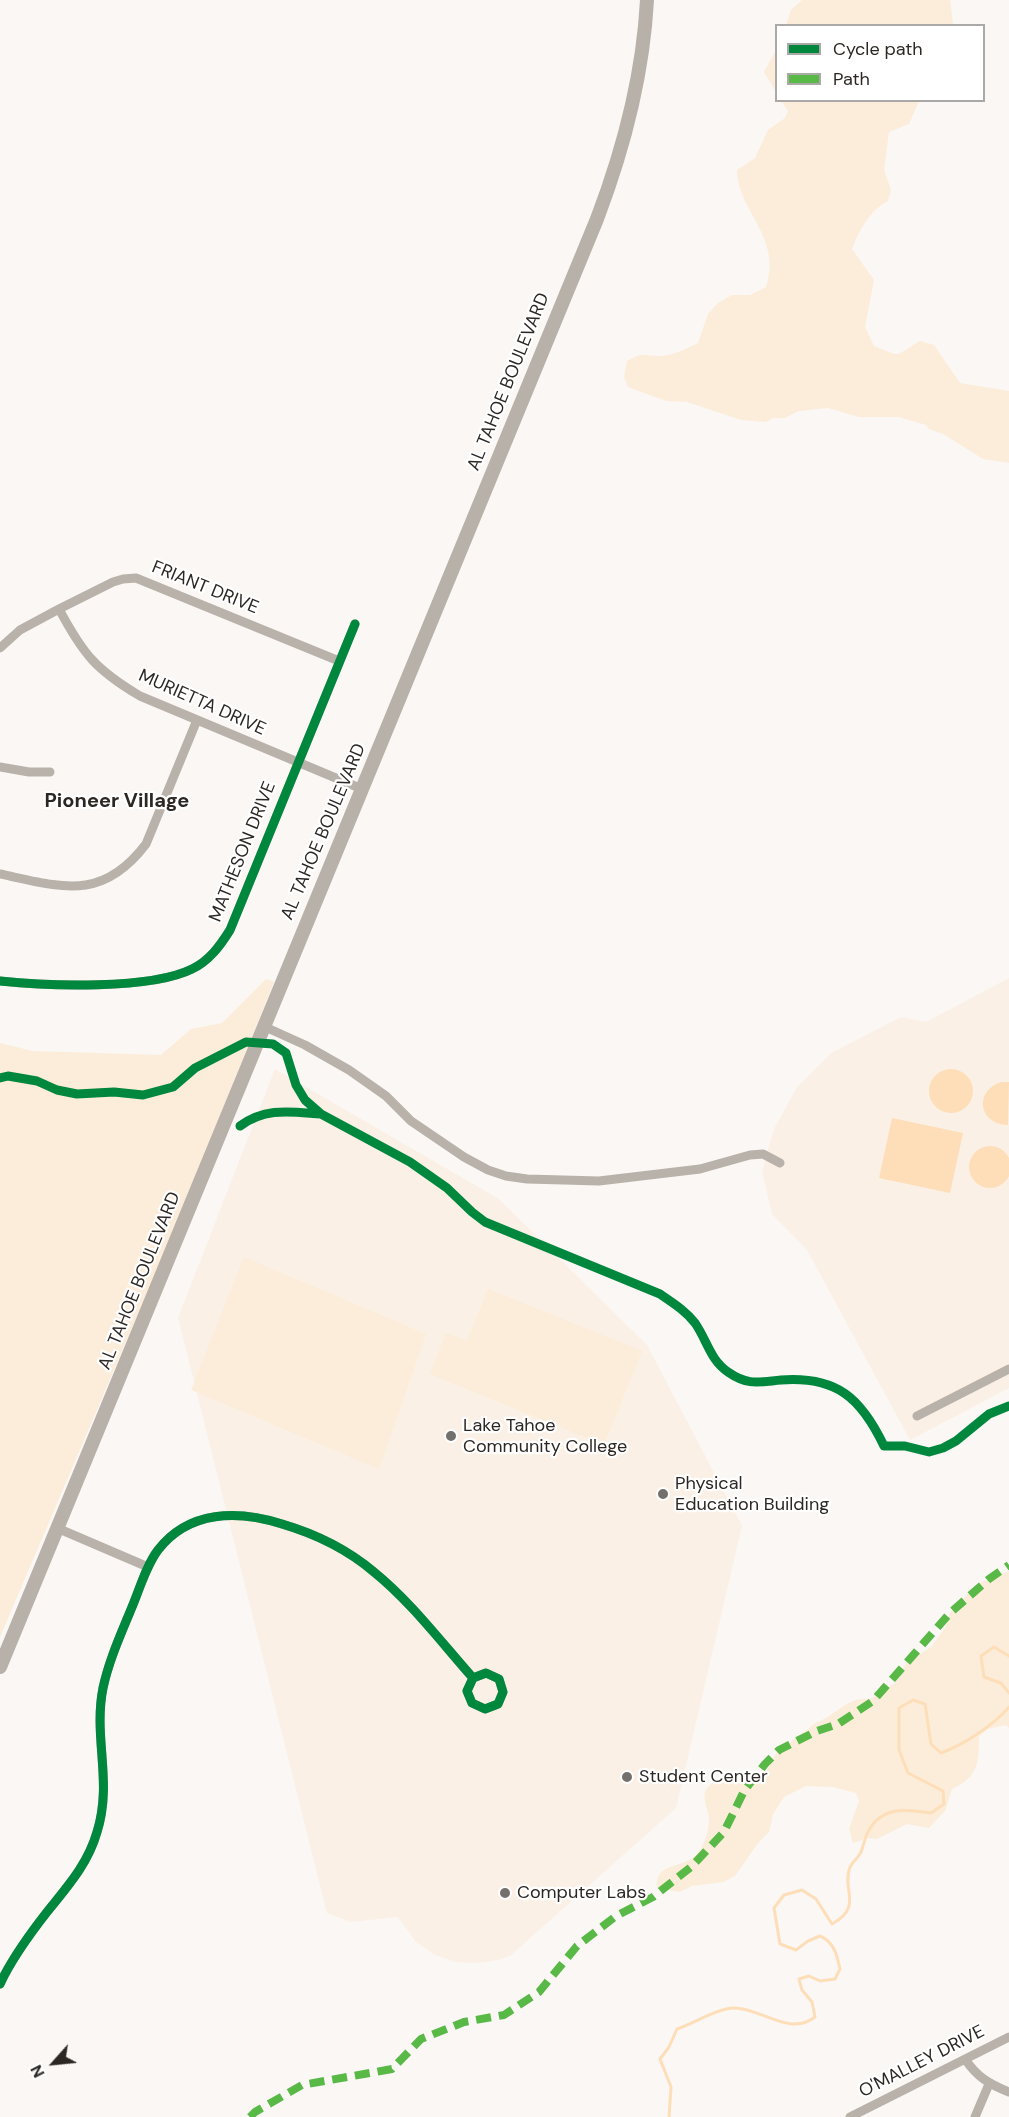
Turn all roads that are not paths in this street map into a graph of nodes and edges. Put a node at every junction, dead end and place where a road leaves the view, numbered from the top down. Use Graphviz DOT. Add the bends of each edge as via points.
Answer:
graph roads {
  1 [pos="647,0"];
  2 [pos="59,609"];
  3 [pos="355,624"];
  4 [pos="0,648"];
  5 [pos="339,661"];
  6 [pos="197,720"];
  7 [pos="298,762"];
  8 [pos="0,767"];
  9 [pos="50,772"];
  10 [pos="362,789"];
  11 [pos="0,874"];
  12 [pos="0,981"];
  13 [pos="263,1026"];
  14 [pos="780,1163"];
  15 [pos="1009,1369"];
  16 [pos="917,1416"];
  17 [pos="57,1528"];
  18 [pos="148,1567"];
  19 [pos="0,1667"];
  20 [pos="473,1678"];
  21 [pos="0,1984"];
  22 [pos="1009,2037"];
  23 [pos="965,2059"];
  24 [pos="989,2084"];
  25 [pos="1009,2092"];
  26 [pos="850,2117"];
  27 [pos="975,2117"];
  1 -- 10 [label="main road, AL TAHOE BOULEVARD" via="635,94 606,194"];
  2 -- 4 [label="street, FRIANT DRIVE" via="20,630"];
  2 -- 5 [label="street, FRIANT DRIVE" via="113,582 136,578"];
  2 -- 6 [label="street, MURIETTA DRIVE" via="97,666 141,696"];
  3 -- 5 [label="street, MATHESON DRIVE"];
  5 -- 7 [label="street, MATHESON DRIVE"];
  6 -- 7 [label="street, MURIETTA DRIVE"];
  6 -- 11 [label="street" via="146,844 118,873 100,883 81,886 56,886"];
  7 -- 10 [label="street, MURIETTA DRIVE"];
  7 -- 12 [label="street, MATHESON DRIVE" via="230,930 208,959 176,975 132,982 49,985"];
  8 -- 9 [label="street"];
  10 -- 13 [label="main road, AL TAHOE BOULEVARD"];
  13 -- 14 [label="street" via="349,1070 386,1096 411,1121 465,1157 506,1176 599,1180 700,1169 763,1154"];
  13 -- 17 [label="main road, AL TAHOE BOULEVARD"];
  15 -- 16 [label="street"];
  17 -- 18 [label="street"];
  17 -- 19 [label="main road, AL TAHOE BOULEVARD"];
  18 -- 20 [label="street" via="170,1538 185,1525 201,1519 237,1514 278,1522 328,1541 373,1570"];
  18 -- 21 [label="street" via="103,1690 100,1730 105,1794 97,1835 80,1871 25,1941"];
  22 -- 23 [label="street, O'MALLEY DRIVE"];
  23 -- 24 [label="street"];
  23 -- 26 [label="street, O'MALLEY DRIVE"];
  24 -- 25 [label="street"];
  24 -- 27 [label="street"];
}
